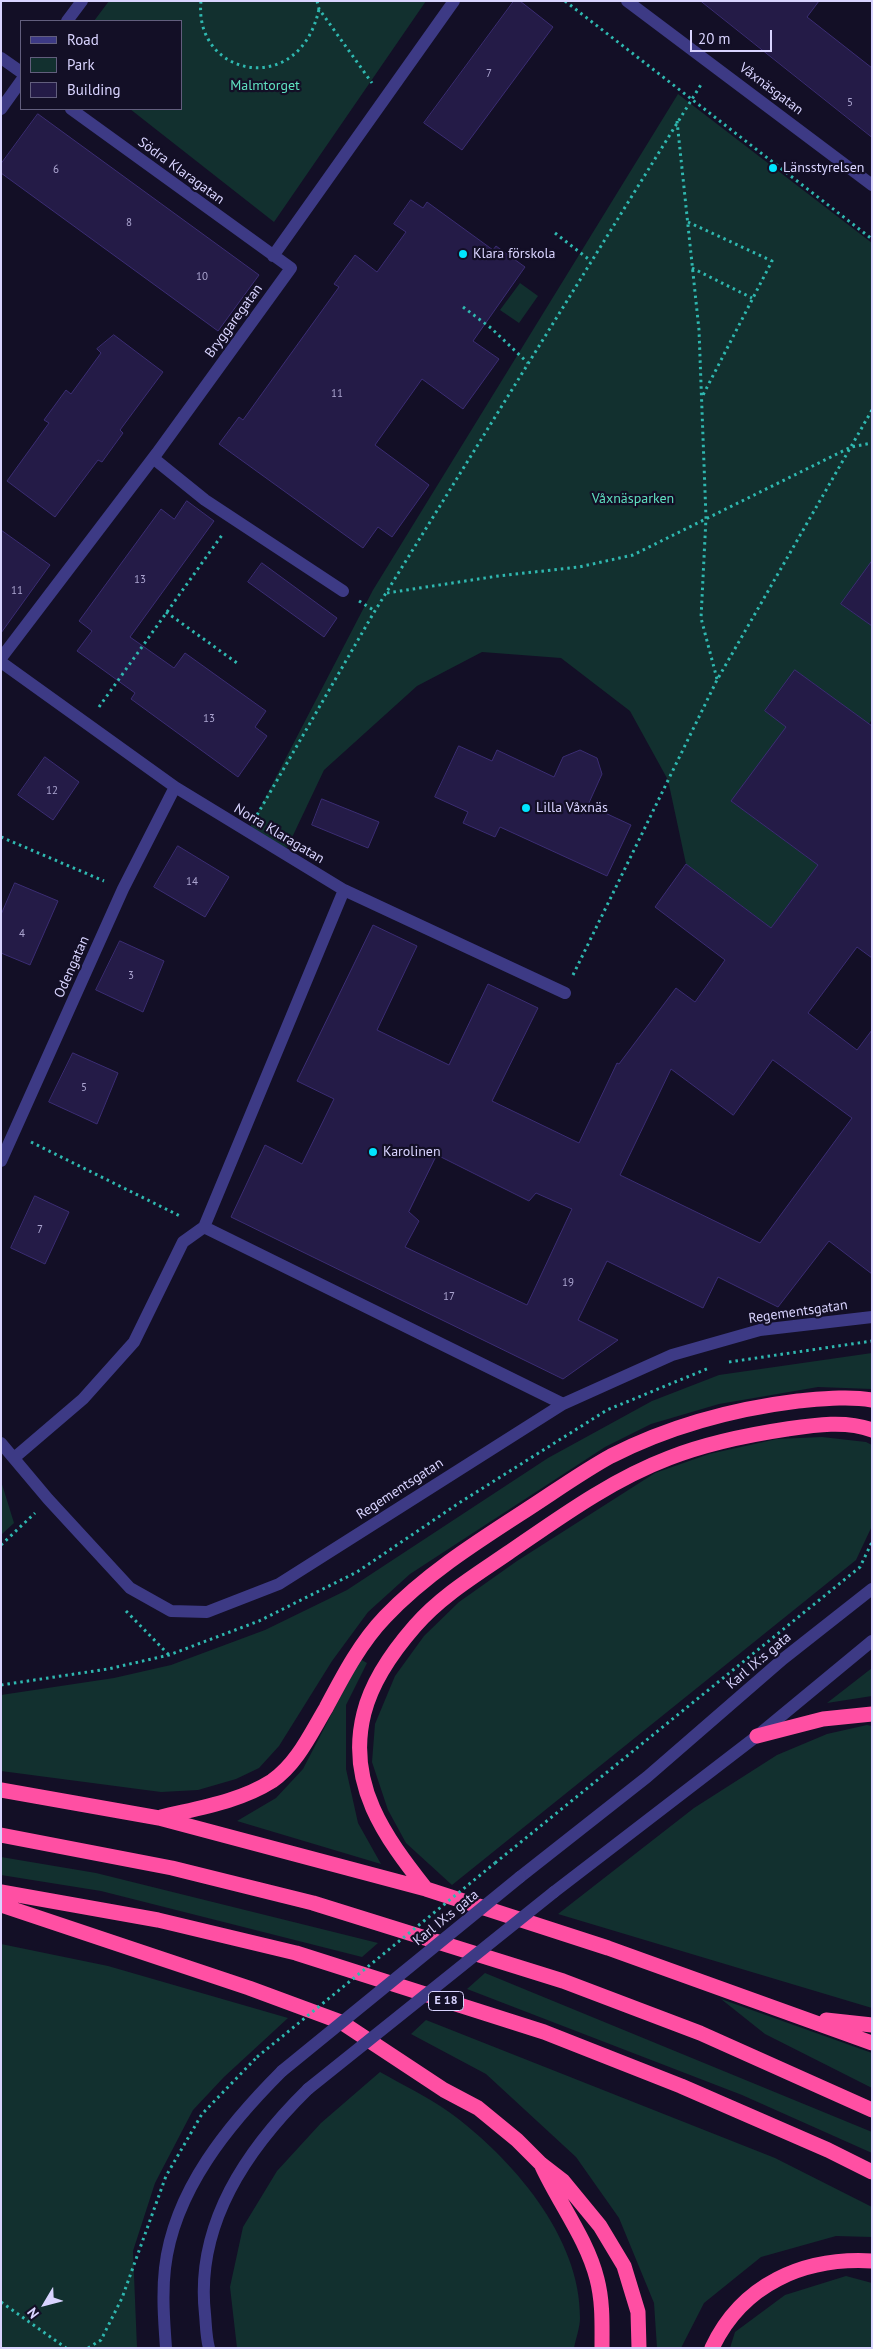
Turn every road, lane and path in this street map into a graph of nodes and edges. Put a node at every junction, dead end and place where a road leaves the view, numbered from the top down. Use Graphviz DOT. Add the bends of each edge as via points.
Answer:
graph roads {
  1 [pos="82,1"];
  2 [pos="201,1"];
  3 [pos="317,1"];
  4 [pos="454,1"];
  5 [pos="565,1"];
  6 [pos="627,1"];
  7 [pos="320,8"];
  8 [pos="68,20"];
  9 [pos="1,58"];
  10 [pos="714,65"];
  11 [pos="20,71"];
  12 [pos="20,82"];
  13 [pos="383,99"];
  14 [pos="692,99"];
  15 [pos="1,109"];
  16 [pos="72,110"];
  17 [pos="677,120"];
  18 [pos="872,184"];
  19 [pos="688,222"];
  20 [pos="555,233"];
  21 [pos="872,239"];
  22 [pos="273,256"];
  23 [pos="591,261"];
  24 [pos="691,268"];
  25 [pos="752,298"];
  26 [pos="463,307"];
  27 [pos="528,363"];
  28 [pos="702,398"];
  29 [pos="872,410"];
  30 [pos="872,443"];
  31 [pos="851,447"];
  32 [pos="153,458"];
  33 [pos="706,518"];
  34 [pos="234,519"];
  35 [pos="344,591"];
  36 [pos="386,593"];
  37 [pos="166,612"];
  38 [pos="1,658"];
  39 [pos="1,662"];
  40 [pos="238,663"];
  41 [pos="717,680"];
  42 [pos="87,723"];
  43 [pos="175,787"];
  44 [pos="246,833"];
  45 [pos="1,837"];
  46 [pos="123,889"];
  47 [pos="344,890"];
  48 [pos="565,993"];
  49 [pos="14,1133"];
  50 [pos="1,1161"];
  51 [pos="204,1227"];
  52 [pos="872,1317"];
  53 [pos="872,1341"];
  54 [pos="728,1362"];
  55 [pos="710,1367"];
  56 [pos="872,1400"];
  57 [pos="563,1404"];
  58 [pos="872,1430"];
  59 [pos="1,1443"];
  60 [pos="14,1458"];
  61 [pos="48,1498"];
  62 [pos="872,1542"];
  63 [pos="1,1545"];
  64 [pos="872,1589"];
  65 [pos="872,1642"];
  66 [pos="1,1685"];
  67 [pos="872,1714"];
  68 [pos="757,1736"];
  69 [pos="1,1790"];
  70 [pos="159,1818"];
  71 [pos="1,1835"];
  72 [pos="426,1889"];
  73 [pos="1,1892"];
  74 [pos="1,1906"];
  75 [pos="806,2018"];
  76 [pos="872,2025"];
  77 [pos="872,2043"];
  78 [pos="257,2057"];
  79 [pos="872,2110"];
  80 [pos="541,2164"];
  81 [pos="872,2172"];
  82 [pos="872,2261"];
  83 [pos="1,2302"];
  84 [pos="66,2348"];
  85 [pos="166,2348"];
  86 [pos="209,2348"];
  87 [pos="602,2348"];
  88 [pos="639,2348"];
  89 [pos="712,2348"];
  1 -- 8 [label="street"];
  2 -- 7 [label="path" via="202,22 212,44 229,60 257,68 274,66 298,53 316,26"];
  3 -- 7 [label="path"];
  4 -- 13 [label="street"];
  5 -- 14 [label="path"];
  6 -- 10 [label="street, Våxnäsgatan"];
  7 -- 13 [label="path"];
  9 -- 11 [label="street"];
  10 -- 14 [label="path"];
  10 -- 18 [label="street, Våxnäsgatan"];
  12 -- 15 [label="street"];
  13 -- 22 [label="street"];
  14 -- 17 [label="path"];
  14 -- 21 [label="path"];
  16 -- 22 [label="street, Södra Klaragatan"];
  17 -- 19 [label="path"];
  17 -- 23 [label="path"];
  19 -- 24 [label="path"];
  19 -- 25 [label="path" via="772,260"];
  20 -- 23 [label="path"];
  22 -- 32 [label="street, Bryggaregatan" via="291,268"];
  23 -- 27 [label="path"];
  24 -- 25 [label="path"];
  24 -- 28 [label="path" via="699,330"];
  25 -- 28 [label="path"];
  26 -- 27 [label="path"];
  27 -- 36 [label="path"];
  28 -- 33 [label="path"];
  29 -- 31 [label="path"];
  30 -- 31 [label="path"];
  31 -- 33 [label="path"];
  31 -- 41 [label="path"];
  32 -- 34 [label="street"];
  32 -- 38 [label="street, Bryggaregatan"];
  33 -- 36 [label="path" via="633,555 579,567"];
  33 -- 41 [label="path" via="701,618"];
  34 -- 35 [label="street"];
  34 -- 37 [label="path"];
  36 -- 44 [label="path"];
  37 -- 40 [label="path"];
  37 -- 42 [label="path"];
  39 -- 42 [label="street, Norra Klaragatan"];
  41 -- 48 [label="path"];
  42 -- 43 [label="street, Norra Klaragatan"];
  43 -- 44 [label="street, Norra Klaragatan"];
  43 -- 46 [label="street, Odengatan"];
  44 -- 47 [label="street, Norra Klaragatan"];
  45 -- 46 [label="path"];
  46 -- 49 [label="street, Odengatan"];
  47 -- 48 [label="street, Norra Klaragatan"];
  47 -- 51 [label="street"];
  49 -- 50 [label="street, Odengatan"];
  49 -- 51 [label="path"];
  51 -- 57 [label="street"];
  51 -- 60 [label="street" via="184,1242 134,1342 84,1399"];
  52 -- 57 [label="street, Regementsgatan" via="760,1330 672,1355"];
  53 -- 54 [label="path"];
  55 -- 66 [label="path" via="607,1410 459,1502 357,1572 258,1621 169,1656"];
  56 -- 70 [label="highway" via="817,1399 720,1414 678,1427 611,1456 502,1526 407,1594 364,1642 307,1742 293,1762 274,1780 234,1799"];
  57 -- 61 [label="street, Regementsgatan" via="279,1584 207,1612 170,1611 130,1588"];
  58 -- 72 [label="highway" via="838,1424 758,1433 668,1458 633,1474 546,1527 460,1586 415,1626 390,1660 364,1713 360,1766 380,1825"];
  59 -- 60 [label="street, Regementsgatan"];
  60 -- 61 [label="street, Regementsgatan"];
  61 -- 63 [label="path"];
  62 -- 78 [label="path, bridge" via="860,1567"];
  64 -- 85 [label="street, Karl IX:s gata, bridge" via="783,1659 647,1777 520,1876 282,2071 230,2127 202,2167 174,2226 165,2266"];
  65 -- 68 [label="street"];
  67 -- 68 [label="highway" via="823,1719"];
  68 -- 86 [label="street, bridge" via="554,1892 280,2116 233,2181 211,2233 202,2293"];
  69 -- 70 [label="highway"];
  70 -- 72 [label="highway"];
  71 -- 79 [label="highway" via="172,1868 313,1903 544,1975 700,2033"];
  72 -- 75 [label="highway" via="608,1948"];
  73 -- 81 [label="highway, E 18" via="158,1920 296,1953 534,2029 681,2086"];
  74 -- 80 [label="highway" via="342,2022 444,2090 478,2108"];
  75 -- 76 [label="highway"];
  75 -- 77 [label="highway"];
  80 -- 87 [label="highway" via="578,2233 597,2278"];
  80 -- 88 [label="highway" via="563,2180 600,2226 624,2266 638,2312"];
  82 -- 89 [label="highway" via="831,2262 786,2274 737,2310 720,2330"];
  83 -- 84 [label="path"];
}
